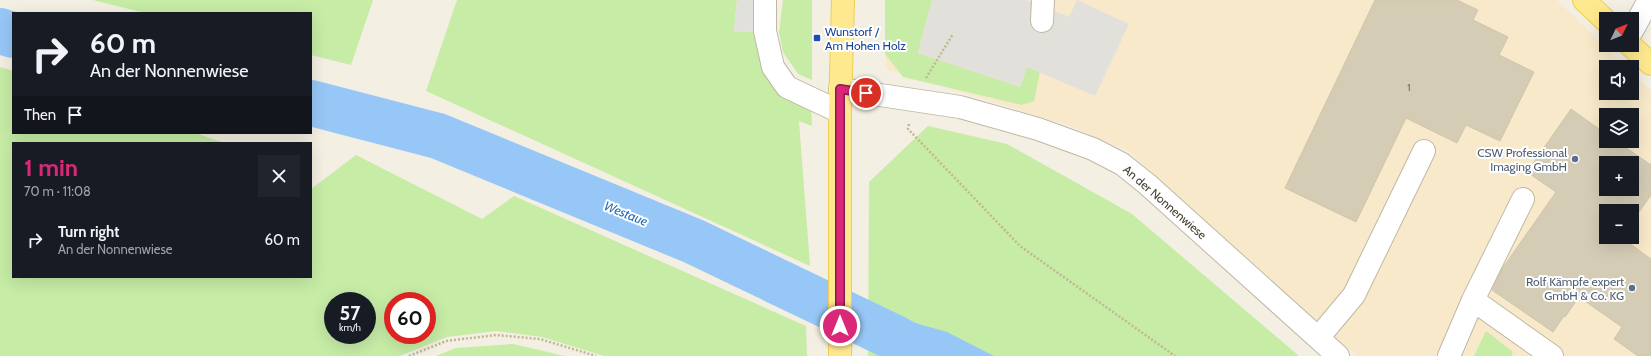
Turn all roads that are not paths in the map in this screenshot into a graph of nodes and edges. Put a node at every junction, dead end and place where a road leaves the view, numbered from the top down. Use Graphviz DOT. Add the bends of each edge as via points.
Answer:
graph roads {
  1 [pos="766,0"];
  2 [pos="842,0"];
  3 [pos="1043,0"];
  4 [pos="1584,0"];
  5 [pos="1649,0"];
  6 [pos="1599,14"];
  7 [pos="1639,18"];
  8 [pos="1042,21"];
  9 [pos="1638,52"];
  10 [pos="1651,64"];
  11 [pos="840,89"];
  12 [pos="840,112"];
  13 [pos="1424,150"];
  14 [pos="1523,200"];
  15 [pos="1473,300"];
  16 [pos="1318,338"];
  17 [pos="840,356"];
  18 [pos="1338,356"];
  19 [pos="1449,356"];
  20 [pos="1552,356"];
  1 -- 12 [label="street" via="765,30 773,67 787,87"];
  2 -- 11 [label="main road"];
  3 -- 8 [label="street"];
  4 -- 6 [label="main road"];
  5 -- 7 [label="street"];
  9 -- 10 [label="main road"];
  11 -- 12 [label="main road"];
  11 -- 16 [label="street, An der Nonnenwiese" via="960,107 1038,128 1093,149 1122,164"];
  12 -- 17 [label="main road"];
  13 -- 16 [label="street" via="1354,294"];
  14 -- 15 [label="street"];
  15 -- 19 [label="street"];
  15 -- 20 [label="street"];
  16 -- 18 [label="street, An der Nonnenwiese"];
}
